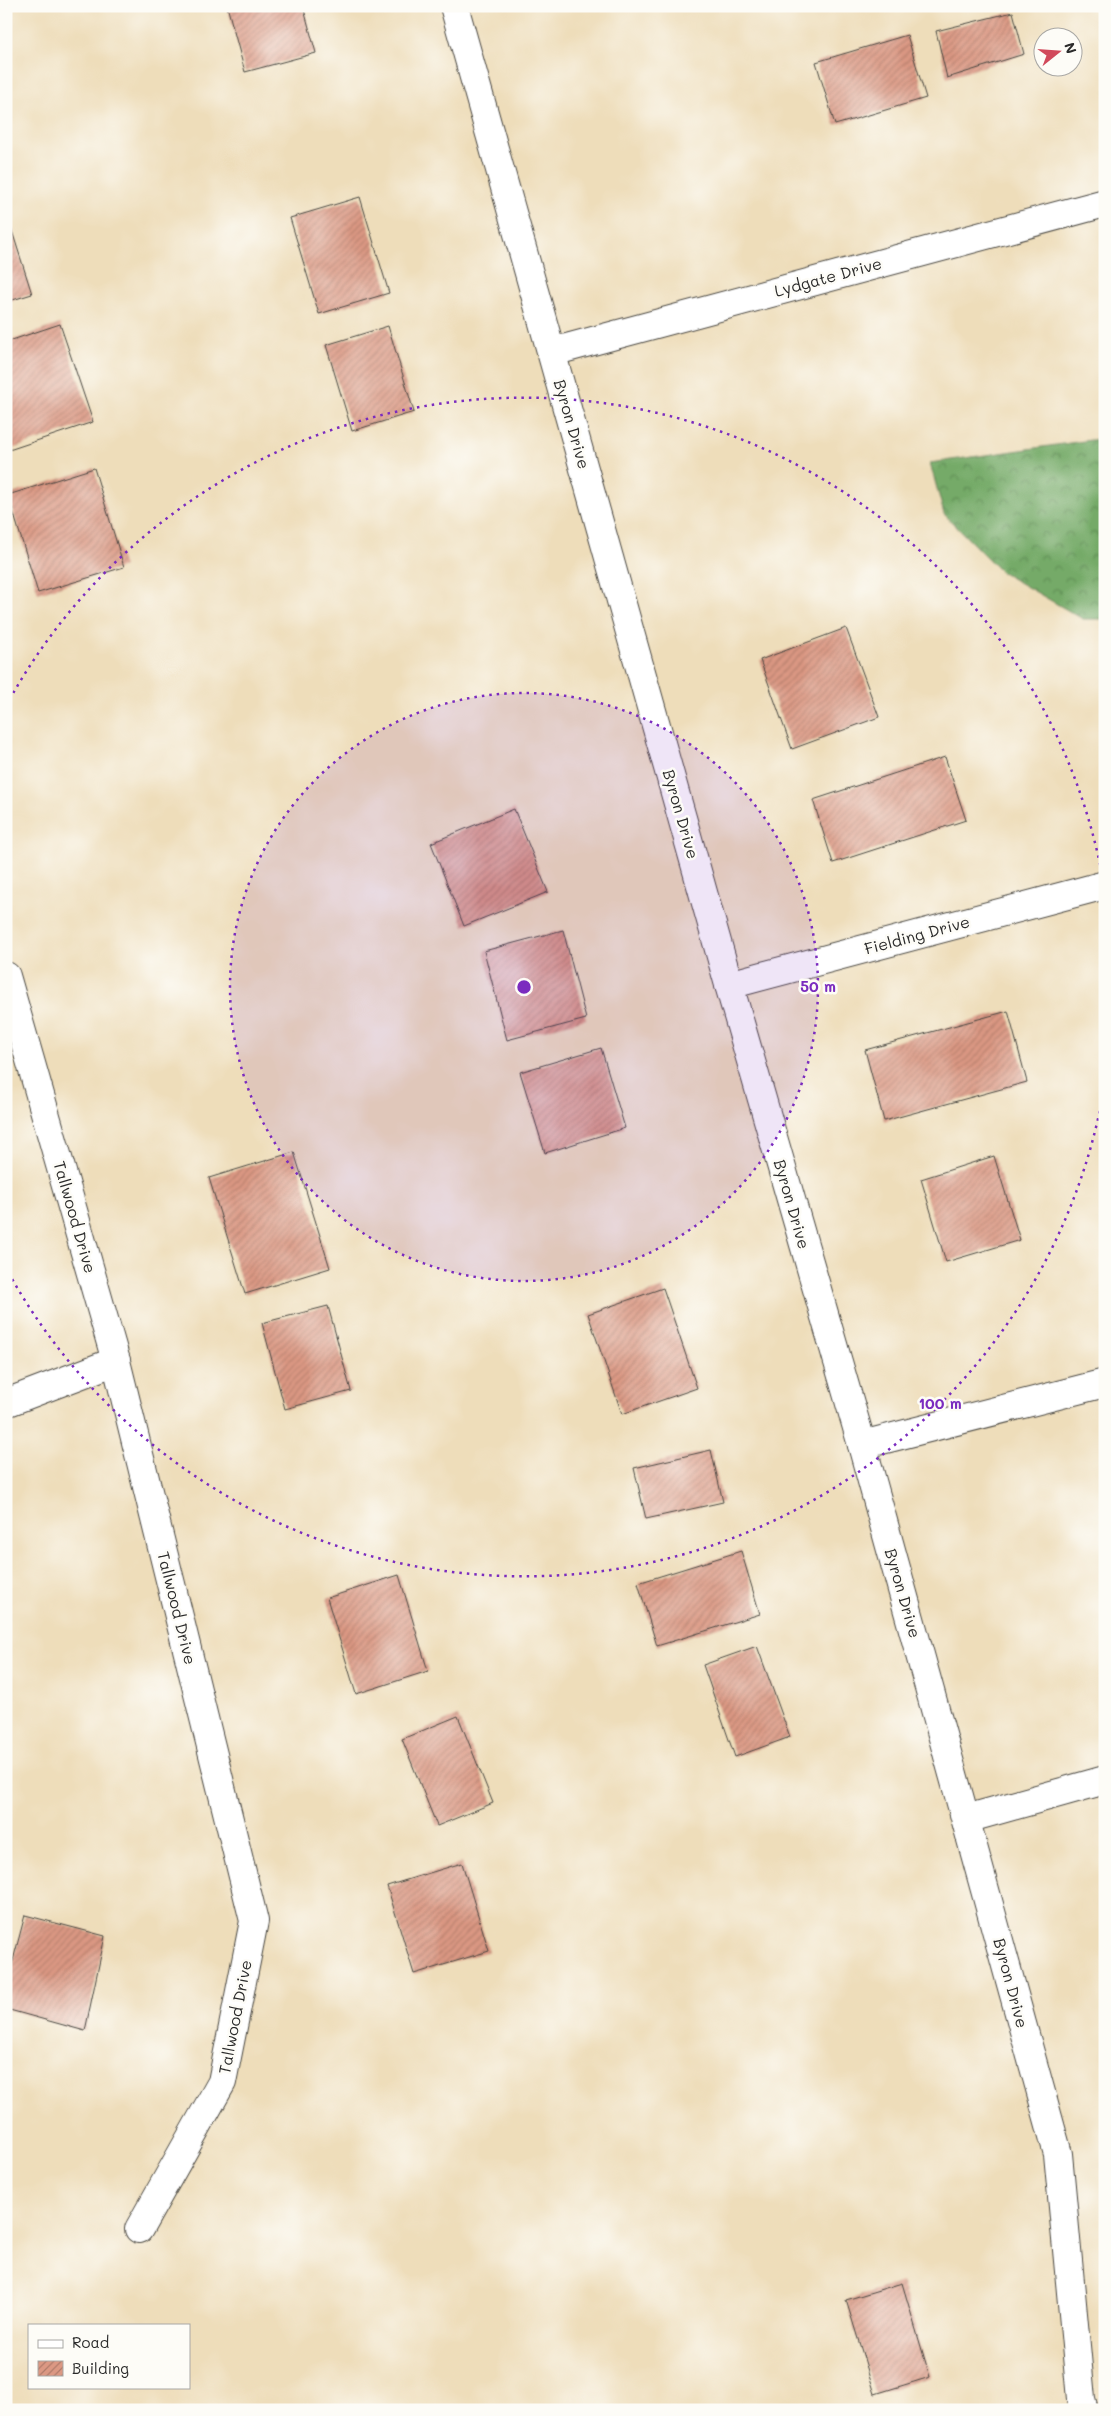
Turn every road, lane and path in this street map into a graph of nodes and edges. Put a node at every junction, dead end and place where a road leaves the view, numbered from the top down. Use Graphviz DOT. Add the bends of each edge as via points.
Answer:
graph roads {
  1 [pos="454,6"];
  2 [pos="1105,203"];
  3 [pos="552,352"];
  4 [pos="1105,885"];
  5 [pos="6,976"];
  6 [pos="729,985"];
  7 [pos="116,1361"];
  8 [pos="1105,1383"];
  9 [pos="6,1403"];
  10 [pos="862,1445"];
  11 [pos="1105,1780"];
  12 [pos="966,1819"];
  13 [pos="139,2229"];
  14 [pos="1084,2410"];
  1 -- 3 [label="street, Byron Drive"];
  2 -- 3 [label="street, Lydgate Drive"];
  3 -- 6 [label="street, Byron Drive"];
  4 -- 6 [label="street, Fielding Drive"];
  5 -- 7 [label="street, Tallwood Drive"];
  6 -- 10 [label="street, Byron Drive"];
  7 -- 9 [label="street"];
  7 -- 13 [label="street, Tallwood Drive" via="254,1921 222,2082"];
  8 -- 10 [label="street"];
  10 -- 12 [label="street, Byron Drive"];
  11 -- 12 [label="street"];
  12 -- 14 [label="street, Byron Drive" via="1058,2154"];
}
